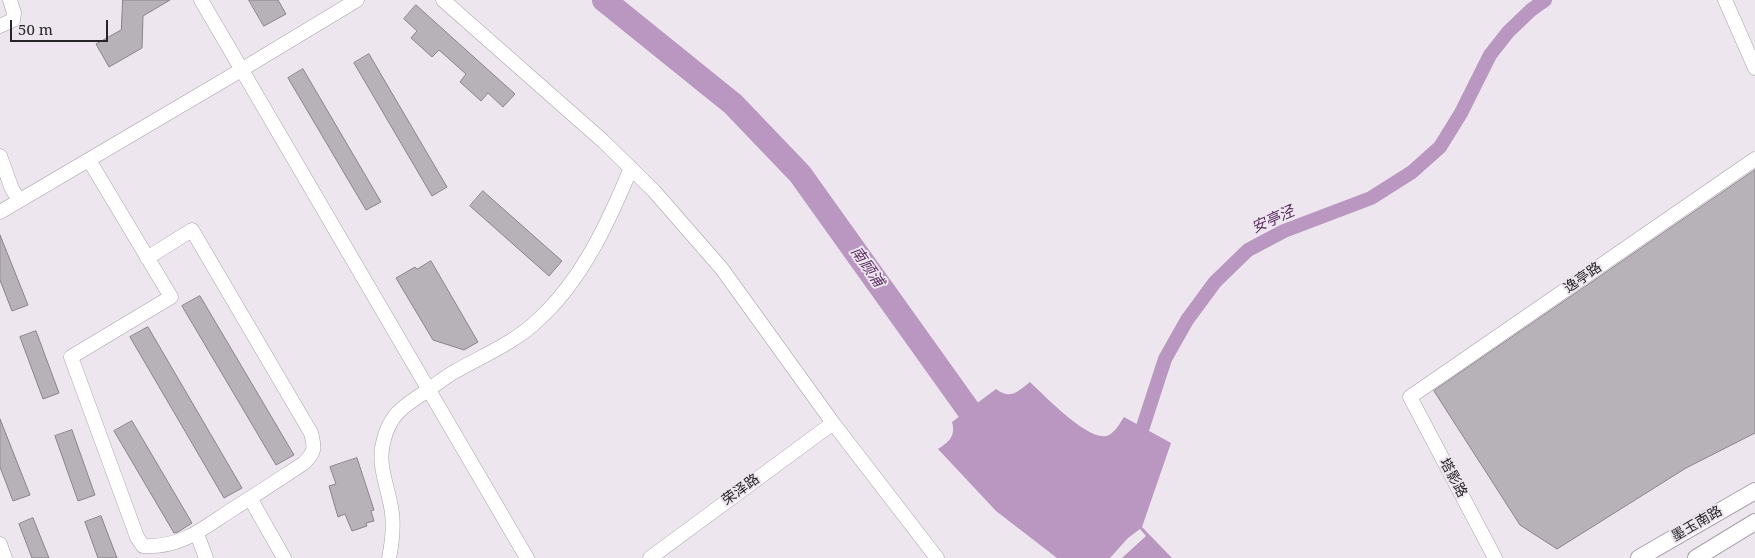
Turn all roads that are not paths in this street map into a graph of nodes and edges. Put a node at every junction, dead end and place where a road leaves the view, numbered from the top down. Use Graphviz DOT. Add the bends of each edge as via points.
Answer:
graph roads {
  1 [pos="10,0"];
  2 [pos="201,0"];
  3 [pos="357,0"];
  4 [pos="444,0"];
  5 [pos="1725,0"];
  6 [pos="0,26"];
  7 [pos="1755,68"];
  8 [pos="242,70"];
  9 [pos="0,156"];
  10 [pos="1755,159"];
  11 [pos="89,160"];
  12 [pos="631,168"];
  13 [pos="19,200"];
  14 [pos="0,212"];
  15 [pos="147,258"];
  16 [pos="429,390"];
  17 [pos="1410,397"];
  18 [pos="833,423"];
  19 [pos="1755,491"];
  20 [pos="250,498"];
  21 [pos="1755,522"];
  22 [pos="197,534"];
  23 [pos="0,544"];
  24 [pos="5,558"];
  25 [pos="206,558"];
  26 [pos="284,558"];
  27 [pos="388,558"];
  28 [pos="527,558"];
  29 [pos="650,558"];
  30 [pos="938,558"];
  31 [pos="1495,558"];
  32 [pos="1639,558"];
  33 [pos="1696,558"];
  1 -- 6 [label="street" via="13,20"];
  2 -- 8 [label="street"];
  3 -- 8 [label="street"];
  4 -- 12 [label="street"];
  5 -- 7 [label="street"];
  8 -- 11 [label="street"];
  8 -- 16 [label="street"];
  9 -- 13 [label="street"];
  10 -- 17 [label="street, 逸亭路"];
  11 -- 13 [label="street"];
  11 -- 15 [label="street"];
  12 -- 16 [label="street" via="616,205 586,259 539,320"];
  12 -- 18 [label="street" via="722,269"];
  13 -- 14 [label="street"];
  15 -- 20 [label="street" via="192,230 311,433 312,456"];
  15 -- 22 [label="street" via="171,298 71,357 136,537 143,546 152,546"];
  16 -- 27 [label="street" via="402,407 392,418 383,440 381,465 392,512 393,536"];
  16 -- 28 [label="street"];
  17 -- 31 [label="street, 塔影路"];
  18 -- 29 [label="street, 荣泽路"];
  18 -- 30 [label="street"];
  19 -- 32 [label="main road, 墨玉南路"];
  20 -- 22 [label="street"];
  20 -- 26 [label="street"];
  21 -- 33 [label="main road, 墨玉南路"];
  22 -- 25 [label="street"];
  23 -- 24 [label="street"];
}
